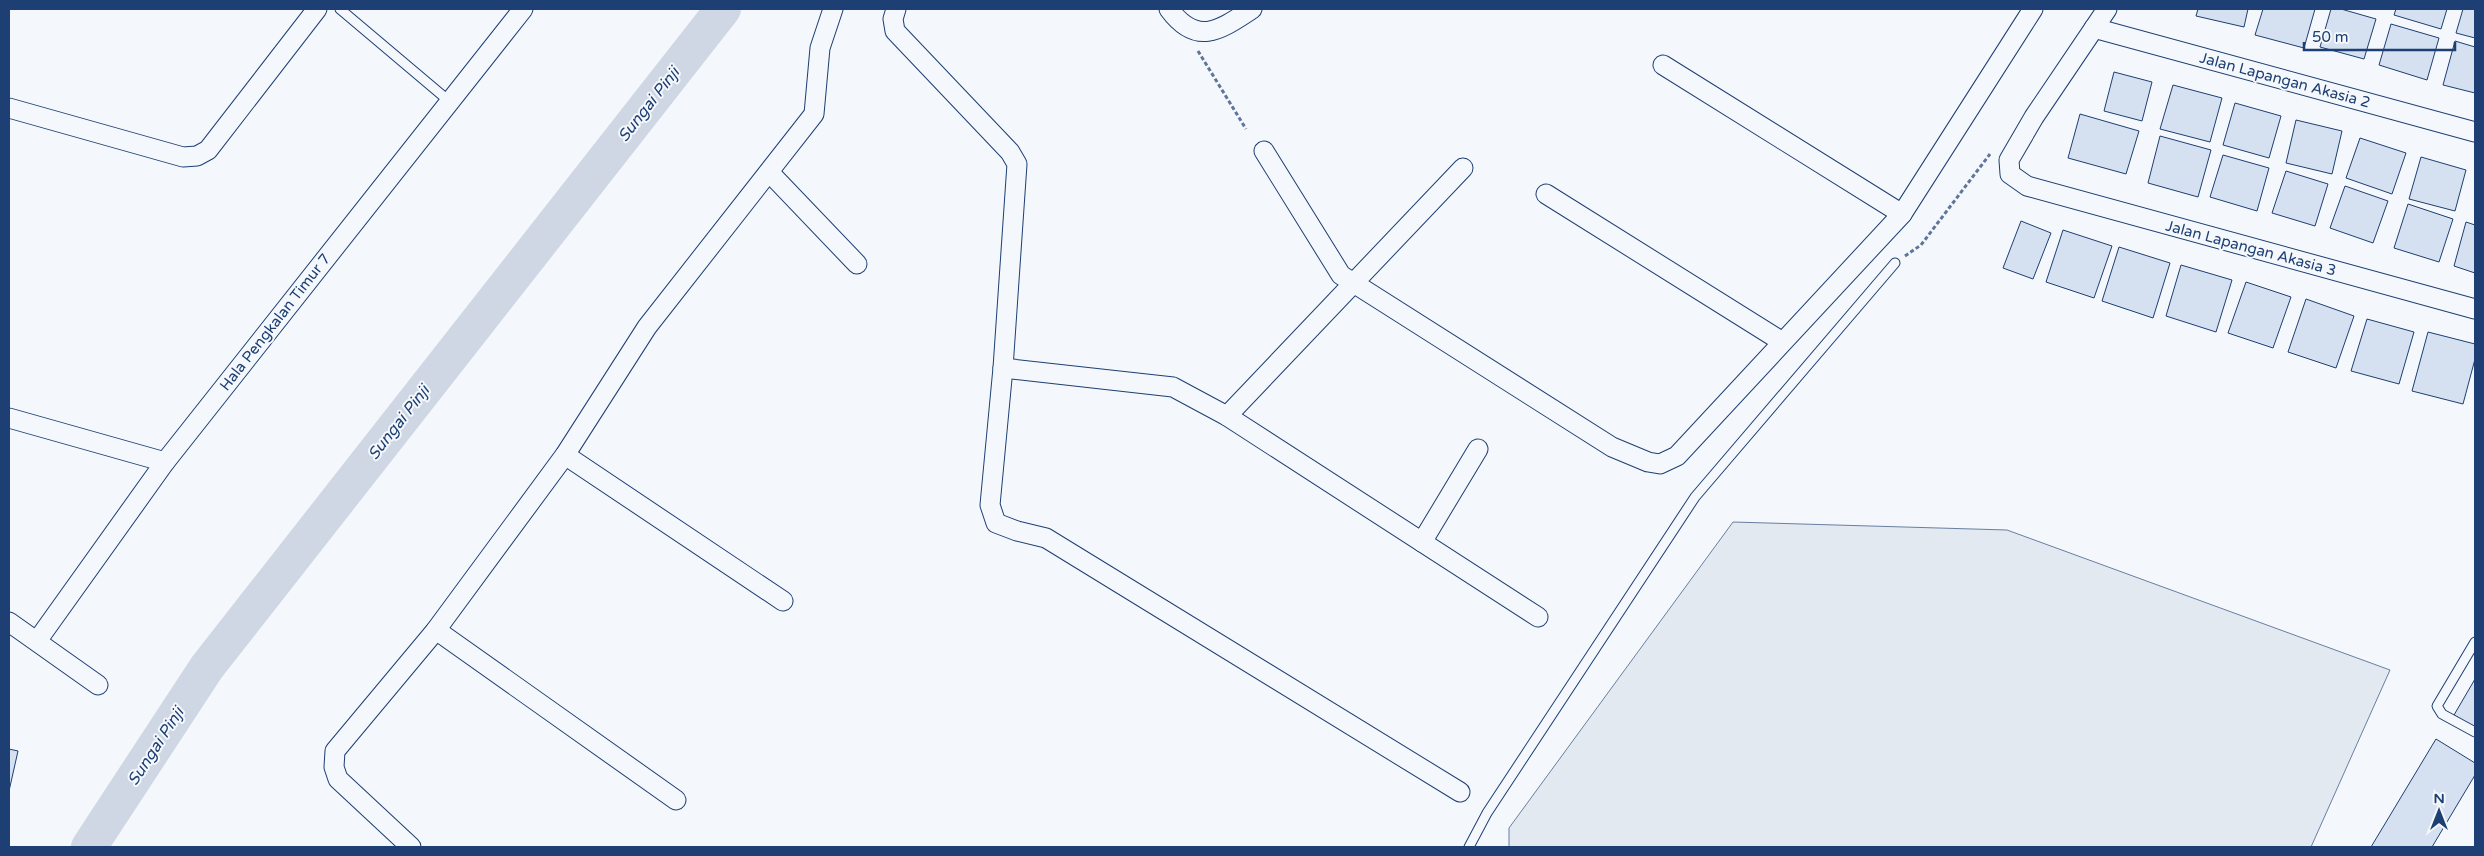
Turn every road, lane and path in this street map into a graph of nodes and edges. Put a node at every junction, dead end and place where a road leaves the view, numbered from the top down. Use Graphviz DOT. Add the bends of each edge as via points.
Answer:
graph roads {
  1 [pos="317,9"];
  2 [pos="340,9"];
  3 [pos="523,9"];
  4 [pos="833,9"];
  5 [pos="896,9"];
  6 [pos="1169,9"];
  7 [pos="1252,9"];
  8 [pos="2033,9"];
  9 [pos="2107,9"];
  10 [pos="2094,28"];
  11 [pos="1195,31"];
  12 [pos="1663,65"];
  13 [pos="449,101"];
  14 [pos="9,108"];
  15 [pos="1246,129"];
  16 [pos="2475,132"];
  17 [pos="1264,151"];
  18 [pos="1463,168"];
  19 [pos="768,172"];
  20 [pos="1546,194"];
  21 [pos="1902,214"];
  22 [pos="1895,263"];
  23 [pos="857,264"];
  24 [pos="1353,284"];
  25 [pos="2475,309"];
  26 [pos="1781,341"];
  27 [pos="1003,368"];
  28 [pos="1228,416"];
  29 [pos="9,418"];
  30 [pos="1478,449"];
  31 [pos="565,455"];
  32 [pos="164,462"];
  33 [pos="1422,542"];
  34 [pos="783,601"];
  35 [pos="1538,617"];
  36 [pos="9,622"];
  37 [pos="436,630"];
  38 [pos="37,642"];
  39 [pos="2475,642"];
  40 [pos="98,685"];
  41 [pos="2475,732"];
  42 [pos="1460,792"];
  43 [pos="676,800"];
  44 [pos="411,847"];
  45 [pos="1469,847"];
  1 -- 14 [label="street" via="208,150 197,156 183,157"];
  2 -- 13 [label="lane"];
  3 -- 13 [label="street, Hala Pengkalan Timur 7"];
  4 -- 19 [label="street" via="820,48 814,114"];
  5 -- 27 [label="street" via="893,19 895,31 1010,152 1017,164"];
  6 -- 11 [label="street" via="1179,22"];
  7 -- 11 [label="street" via="1223,27 1210,32"];
  8 -- 21 [label="street"];
  9 -- 10 [label="street"];
  10 -- 16 [label="street, Jalan Lapangan Akasia 2"];
  10 -- 25 [label="street, Jalan Lapangan Akasia 3" via="2009,160 2010,174 2027,186"];
  11 -- 15 [label="path" via="1194,45"];
  12 -- 21 [label="street"];
  13 -- 32 [label="street, Hala Pengkalan Timur 7"];
  17 -- 24 [label="street" via="1340,275"];
  18 -- 24 [label="street"];
  19 -- 23 [label="street"];
  19 -- 31 [label="street" via="647,327"];
  20 -- 26 [label="street"];
  21 -- 26 [label="street"];
  22 -- 45 [label="lane" via="1696,497 1487,814"];
  24 -- 26 [label="street" via="1612,447 1660,464 1677,456"];
  24 -- 28 [label="street"];
  27 -- 28 [label="street" via="1173,387"];
  27 -- 42 [label="street" via="990,505 996,524 1046,538"];
  28 -- 33 [label="street"];
  29 -- 32 [label="street"];
  30 -- 33 [label="street"];
  31 -- 34 [label="street"];
  31 -- 37 [label="street"];
  32 -- 38 [label="street, Hala Pengkalan Timur 7"];
  33 -- 35 [label="street"];
  36 -- 38 [label="street"];
  37 -- 43 [label="street"];
  37 -- 44 [label="street" via="335,751 334,766 338,779"];
  38 -- 40 [label="street"];
  39 -- 41 [label="lane" via="2437,706 2442,714"];
}
